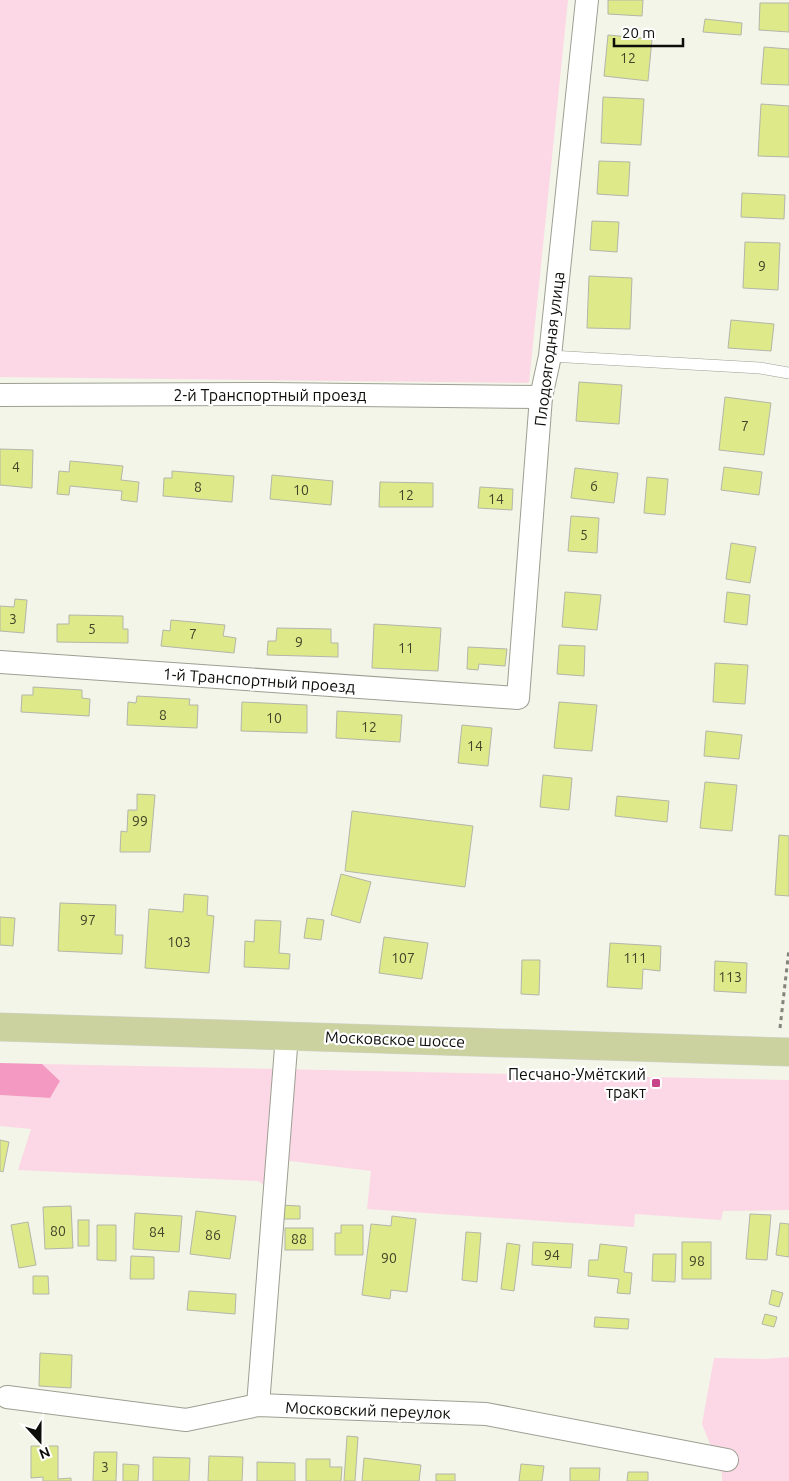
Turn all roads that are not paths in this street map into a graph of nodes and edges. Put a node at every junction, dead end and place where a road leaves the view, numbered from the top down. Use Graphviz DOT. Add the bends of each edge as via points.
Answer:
graph roads {
  1 [pos="587,0"];
  2 [pos="550,356"];
  3 [pos="789,372"];
  4 [pos="0,396"];
  5 [pos="541,397"];
  6 [pos="0,662"];
  7 [pos="518,698"];
  8 [pos="0,1026"];
  9 [pos="287,1035"];
  10 [pos="783,1052"];
  11 [pos="4,1399"];
  12 [pos="258,1405"];
  13 [pos="727,1460"];
  1 -- 2 [label="street, Плодоягодная улица"];
  2 -- 3 [label="lane"];
  2 -- 5 [label="street, Плодоягодная улица"];
  4 -- 5 [label="street, 2-й Транспортный проезд"];
  5 -- 7 [label="street, Плодоягодная улица"];
  6 -- 7 [label="street, 1-й Транспортный проезд"];
  8 -- 9 [label="main road, Московское шоссе"];
  9 -- 10 [label="main road, Московское шоссе"];
  9 -- 12 [label="street"];
  11 -- 12 [label="street, Московский переулок" via="186,1420"];
  12 -- 13 [label="street, Московский переулок" via="486,1414"];
}
